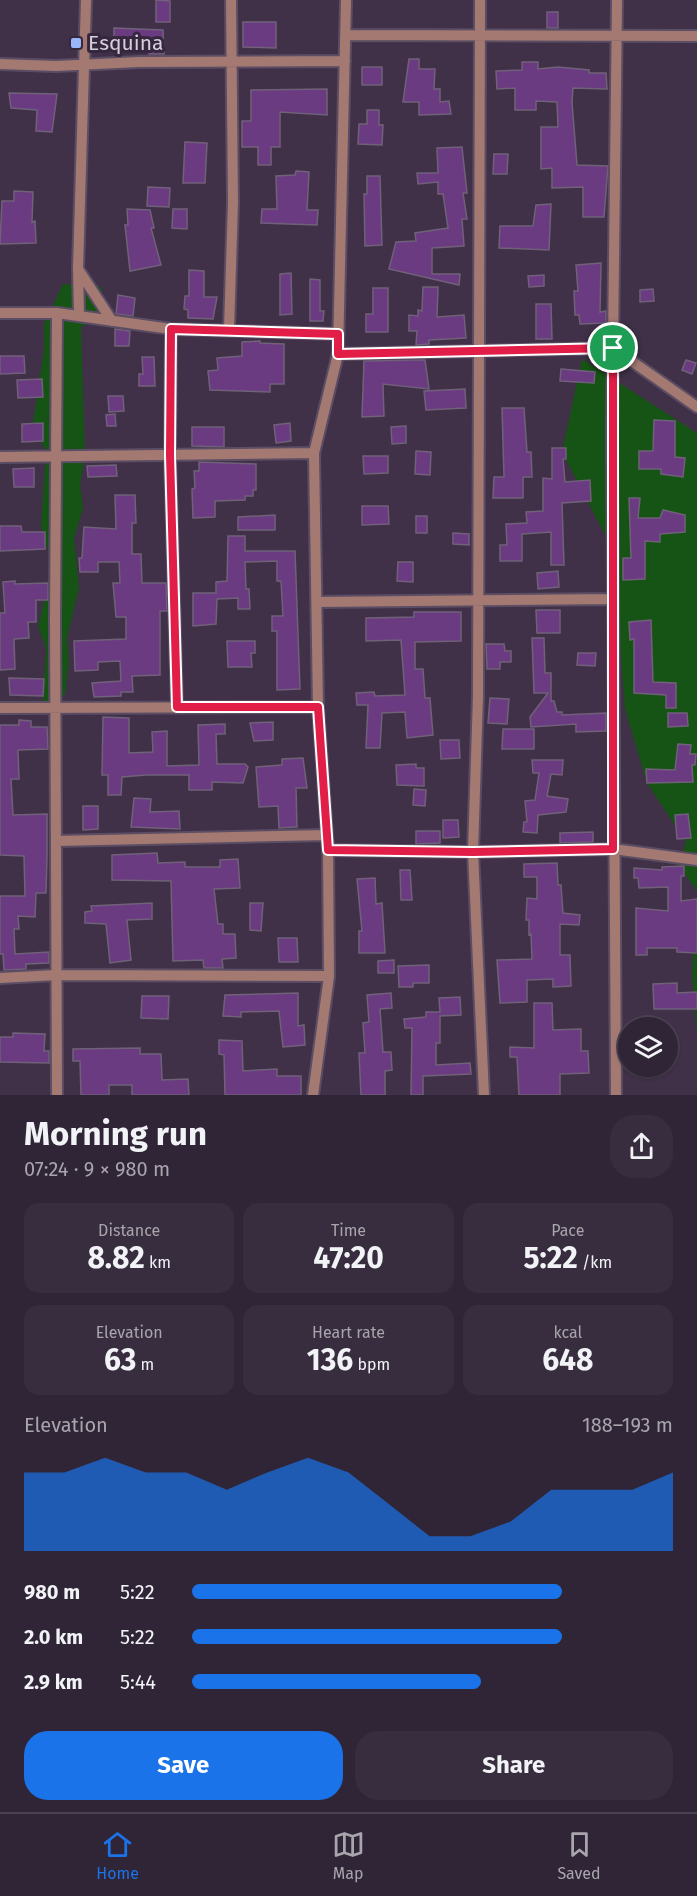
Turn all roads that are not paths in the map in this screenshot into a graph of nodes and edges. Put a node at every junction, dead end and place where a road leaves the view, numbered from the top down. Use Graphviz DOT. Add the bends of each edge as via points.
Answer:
graph roads {
  1 [pos="86,0"];
  2 [pos="231,0"];
  3 [pos="346,0"];
  4 [pos="480,0"];
  5 [pos="617,0"];
  6 [pos="346,35"];
  7 [pos="480,35"];
  8 [pos="616,36"];
  9 [pos="697,36"];
  10 [pos="345,61"];
  11 [pos="82,63"];
  12 [pos="233,63"];
  13 [pos="0,64"];
  14 [pos="78,268"];
  15 [pos="0,313"];
  16 [pos="57,313"];
  17 [pos="79,315"];
  18 [pos="112,321"];
  19 [pos="171,329"];
  20 [pos="229,329"];
  21 [pos="338,334"];
  22 [pos="613,348"];
  23 [pos="478,349"];
  24 [pos="338,354"];
  25 [pos="697,407"];
  26 [pos="314,453"];
  27 [pos="170,455"];
  28 [pos="56,456"];
  29 [pos="0,457"];
  30 [pos="613,598"];
  31 [pos="478,599"];
  32 [pos="316,602"];
  33 [pos="56,706"];
  34 [pos="177,707"];
  35 [pos="318,707"];
  36 [pos="0,708"];
  37 [pos="327,835"];
  38 [pos="56,841"];
  39 [pos="613,849"];
  40 [pos="328,850"];
  41 [pos="473,852"];
  42 [pos="697,860"];
  43 [pos="56,975"];
  44 [pos="329,976"];
  45 [pos="0,978"];
  46 [pos="57,1095"];
  47 [pos="313,1095"];
  48 [pos="484,1095"];
  49 [pos="616,1095"];
  1 -- 11 [label="street" via="87,35"];
  2 -- 12 [label="street"];
  3 -- 6 [label="street"];
  4 -- 7 [label="street"];
  5 -- 8 [label="street"];
  6 -- 7 [label="street"];
  6 -- 10 [label="street"];
  7 -- 8 [label="street"];
  7 -- 23 [label="street"];
  8 -- 9 [label="street"];
  8 -- 22 [label="street"];
  10 -- 12 [label="street"];
  10 -- 21 [label="street"];
  11 -- 12 [label="street"];
  11 -- 13 [label="street"];
  11 -- 14 [label="street"];
  12 -- 20 [label="street"];
  14 -- 17 [label="street"];
  14 -- 18 [label="street"];
  15 -- 16 [label="street"];
  16 -- 17 [label="street"];
  16 -- 28 [label="street"];
  17 -- 18 [label="street"];
  18 -- 19 [label="street"];
  19 -- 20 [label="street"];
  19 -- 27 [label="street"];
  20 -- 21 [label="street"];
  21 -- 24 [label="street"];
  22 -- 23 [label="street"];
  22 -- 25 [label="street"];
  22 -- 30 [label="street"];
  23 -- 24 [label="street"];
  23 -- 31 [label="street"];
  24 -- 26 [label="street"];
  26 -- 27 [label="street"];
  26 -- 32 [label="street"];
  27 -- 28 [label="street"];
  27 -- 34 [label="street"];
  28 -- 29 [label="street"];
  28 -- 33 [label="street"];
  30 -- 31 [label="street"];
  30 -- 39 [label="street"];
  31 -- 32 [label="street"];
  31 -- 41 [label="street"];
  32 -- 35 [label="street"];
  33 -- 34 [label="street"];
  33 -- 36 [label="street"];
  33 -- 38 [label="street"];
  34 -- 35 [label="street"];
  35 -- 37 [label="street"];
  37 -- 38 [label="street"];
  37 -- 40 [label="street"];
  38 -- 43 [label="street"];
  39 -- 41 [label="street"];
  39 -- 42 [label="street"];
  39 -- 49 [label="street"];
  40 -- 41 [label="street"];
  40 -- 44 [label="street"];
  41 -- 48 [label="street"];
  43 -- 44 [label="street"];
  43 -- 45 [label="street"];
  43 -- 46 [label="street"];
  44 -- 47 [label="street"];
}
